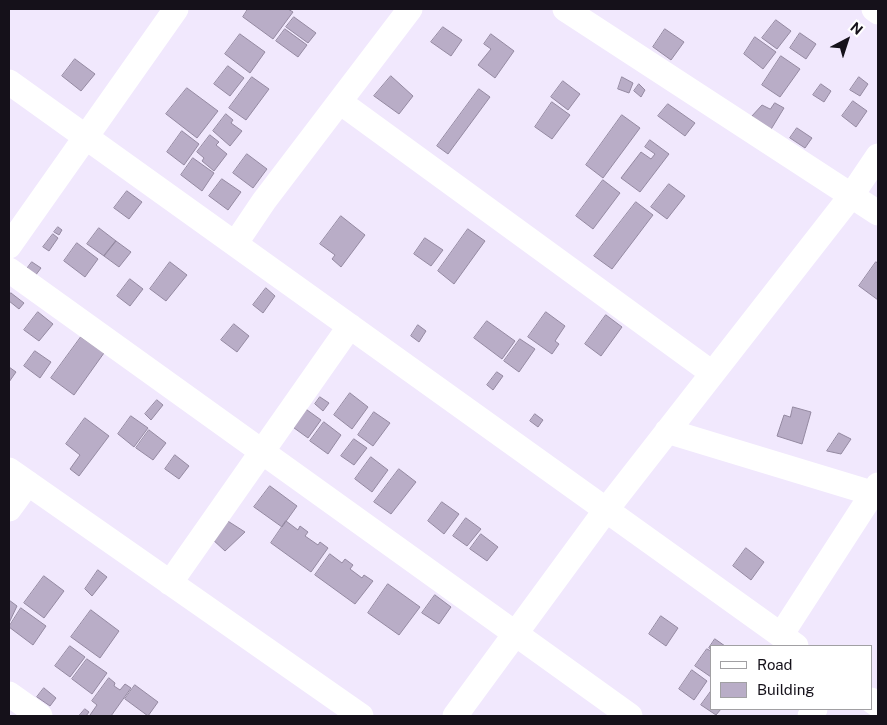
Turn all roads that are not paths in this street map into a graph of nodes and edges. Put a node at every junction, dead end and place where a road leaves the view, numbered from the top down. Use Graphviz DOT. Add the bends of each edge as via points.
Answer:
graph roads {
  1 [pos="176,9"];
  2 [pos="410,9"];
  3 [pos="565,9"];
  4 [pos="874,9"];
  5 [pos="878,12"];
  6 [pos="9,82"];
  7 [pos="340,102"];
  8 [pos="86,137"];
  9 [pos="878,156"];
  10 [pos="851,196"];
  11 [pos="878,213"];
  12 [pos="235,244"];
  13 [pos="9,246"];
  14 [pos="9,270"];
  15 [pos="350,326"];
  16 [pos="712,373"];
  17 [pos="668,431"];
  18 [pos="262,450"];
  19 [pos="18,476"];
  20 [pos="876,491"];
  21 [pos="9,510"];
  22 [pos="606,510"];
  23 [pos="170,583"];
  24 [pos="516,632"];
  25 [pos="788,641"];
  26 [pos="9,694"];
  27 [pos="40,716"];
  28 [pos="361,716"];
  29 [pos="455,716"];
  30 [pos="630,716"];
  1 -- 8 [label="street"];
  2 -- 7 [label="street"];
  3 -- 10 [label="street"];
  4 -- 5 [label="street"];
  6 -- 8 [label="street"];
  7 -- 12 [label="street"];
  7 -- 16 [label="street"];
  8 -- 12 [label="street"];
  8 -- 13 [label="street"];
  9 -- 10 [label="street"];
  10 -- 11 [label="street"];
  10 -- 16 [label="street"];
  12 -- 15 [label="street"];
  14 -- 18 [label="street"];
  15 -- 18 [label="street"];
  15 -- 22 [label="street"];
  16 -- 17 [label="street"];
  17 -- 20 [label="street"];
  17 -- 22 [label="street"];
  18 -- 23 [label="street"];
  18 -- 24 [label="street"];
  19 -- 21 [label="street"];
  19 -- 23 [label="street"];
  20 -- 25 [label="street"];
  22 -- 24 [label="street"];
  22 -- 25 [label="street"];
  23 -- 28 [label="street"];
  24 -- 29 [label="street"];
  24 -- 30 [label="street"];
  26 -- 27 [label="street"];
}
